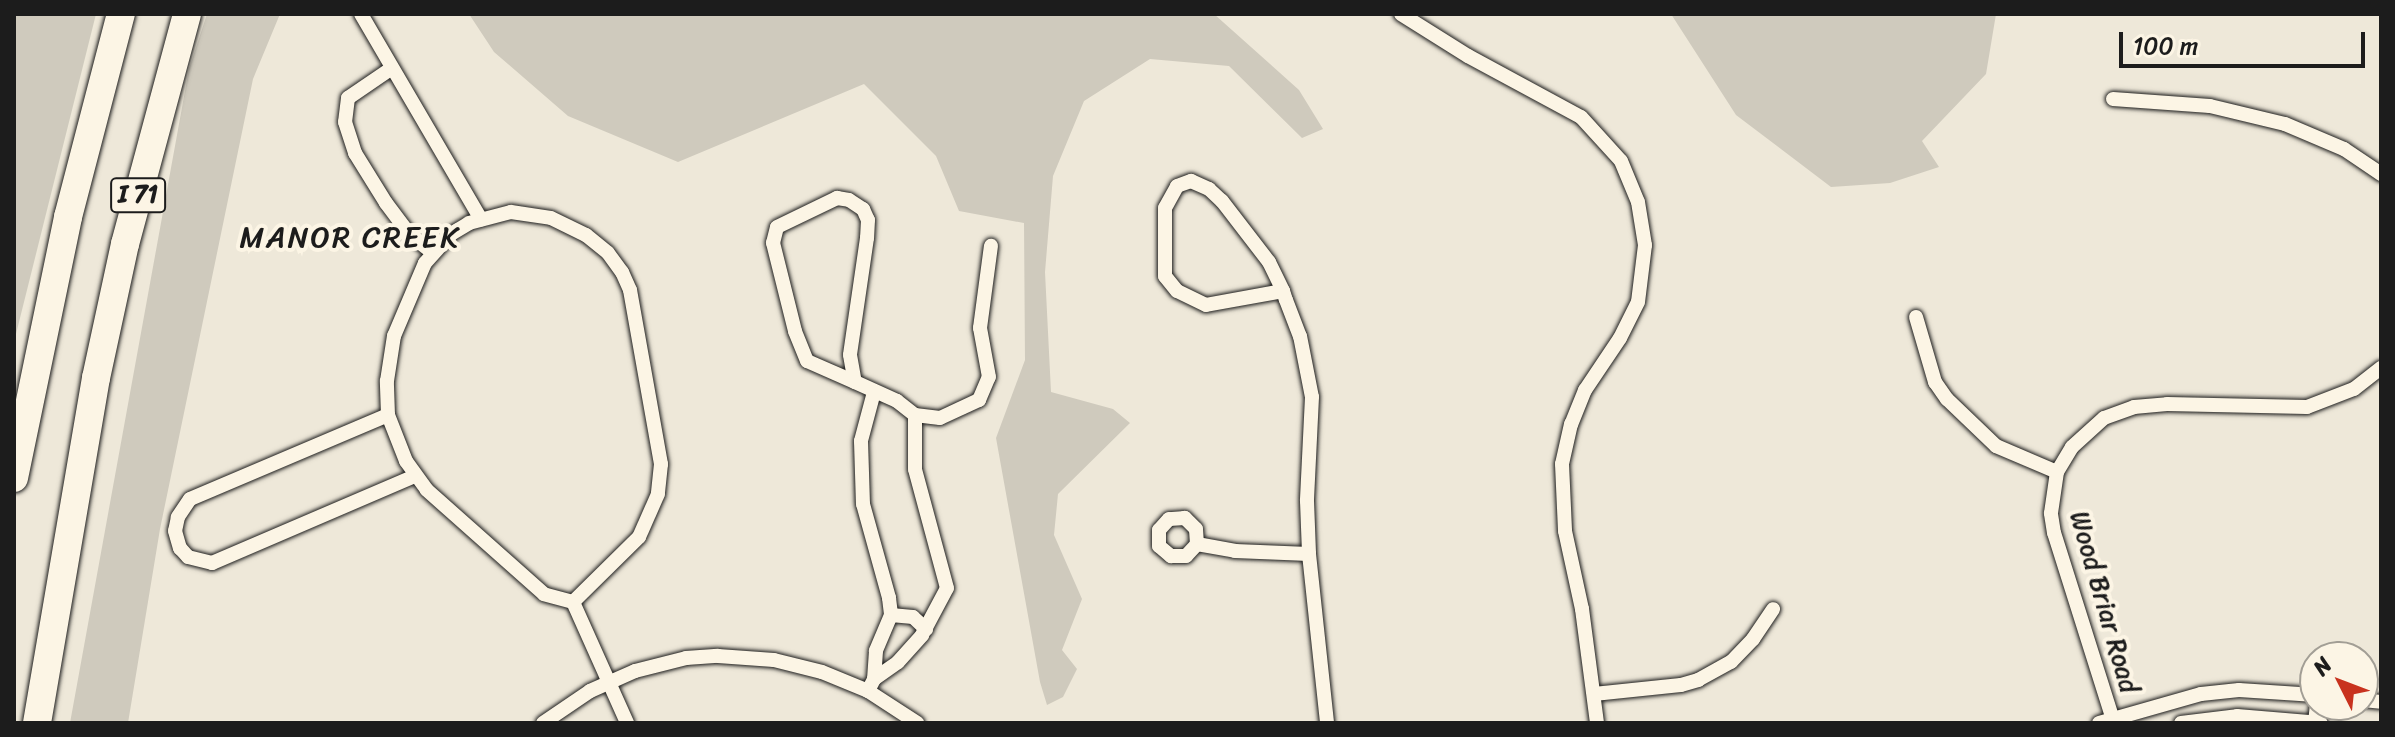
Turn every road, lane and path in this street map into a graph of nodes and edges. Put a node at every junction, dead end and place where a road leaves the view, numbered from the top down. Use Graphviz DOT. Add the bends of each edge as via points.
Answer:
graph roads {
  1 [pos="121,14"];
  2 [pos="187,14"];
  3 [pos="361,14"];
  4 [pos="1401,14"];
  5 [pos="392,68"];
  6 [pos="2113,99"];
  7 [pos="2381,174"];
  8 [pos="481,219"];
  9 [pos="991,246"];
  10 [pos="433,253"];
  11 [pos="1283,291"];
  12 [pos="1916,317"];
  13 [pos="2381,368"];
  14 [pos="855,382"];
  15 [pos="874,392"];
  16 [pos="388,415"];
  17 [pos="915,415"];
  18 [pos="2057,472"];
  19 [pos="415,476"];
  20 [pos="14,478"];
  21 [pos="1197,544"];
  22 [pos="1309,554"];
  23 [pos="573,602"];
  24 [pos="1773,609"];
  25 [pos="891,615"];
  26 [pos="926,629"];
  27 [pos="608,682"];
  28 [pos="871,685"];
  29 [pos="1594,694"];
  30 [pos="2299,694"];
  31 [pos="2108,721"];
  32 [pos="37,723"];
  33 [pos="543,723"];
  34 [pos="627,723"];
  35 [pos="917,723"];
  36 [pos="1327,723"];
  37 [pos="1597,723"];
  38 [pos="2181,723"];
  39 [pos="2317,723"];
  1 -- 20 [label="highway, I 71" via="68,217"];
  2 -- 32 [label="highway, I 71" via="125,244 92,398"];
  3 -- 5 [label="street"];
  4 -- 29 [label="street" via="1581,117 1615,153 1638,202 1645,245 1638,302 1585,390 1562,464 1565,531"];
  5 -- 8 [label="street"];
  5 -- 10 [label="street" via="348,98 345,122 355,153 386,203 410,235"];
  6 -- 7 [label="street" via="2210,106 2285,124 2344,149"];
  8 -- 10 [label="street" via="451,234"];
  8 -- 23 [label="street" via="511,212 562,222 608,253 630,290 661,464 658,494 639,537"];
  9 -- 17 [label="street" via="980,328 989,377 985,389 979,400 940,418"];
  10 -- 16 [label="street" via="394,336"];
  11 -- 11 [label="street" via="1269,262 1222,201 1191,181 1177,186 1165,208 1165,276 1177,291 1206,305"];
  11 -- 22 [label="street" via="1300,336 1312,397"];
  12 -- 18 [label="street" via="1935,382 1947,399 1996,446"];
  13 -- 18 [label="street, Wood Briar Road" via="2354,389 2307,407 2152,404 2118,412 2083,436"];
  14 -- 14 [label="street" via="850,355 868,220 856,205 837,198 777,227 773,243 807,361"];
  14 -- 15 [label="street"];
  15 -- 17 [label="street"];
  15 -- 25 [label="street" via="861,441 863,504"];
  16 -- 19 [label="street"];
  16 -- 19 [label="street" via="190,499 175,531 180,548 188,557 212,563"];
  17 -- 26 [label="street" via="915,469 947,588"];
  18 -- 31 [label="street, Wood Briar Road" via="2054,533"];
  19 -- 23 [label="street" via="533,585 557,600"];
  21 -- 22 [label="street"];
  22 -- 36 [label="street"];
  23 -- 27 [label="street"];
  24 -- 29 [label="street" via="1731,662 1698,680"];
  25 -- 26 [label="street" via="913,617"];
  25 -- 28 [label="street" via="876,651"];
  26 -- 28 [label="street"];
  27 -- 28 [label="street" via="686,658 745,657 800,665"];
  27 -- 33 [label="street"];
  27 -- 34 [label="street"];
  28 -- 35 [label="street"];
  29 -- 37 [label="street"];
  30 -- 31 [label="street" via="2201,694"];
  38 -- 39 [label="street" via="2237,716"];
}
